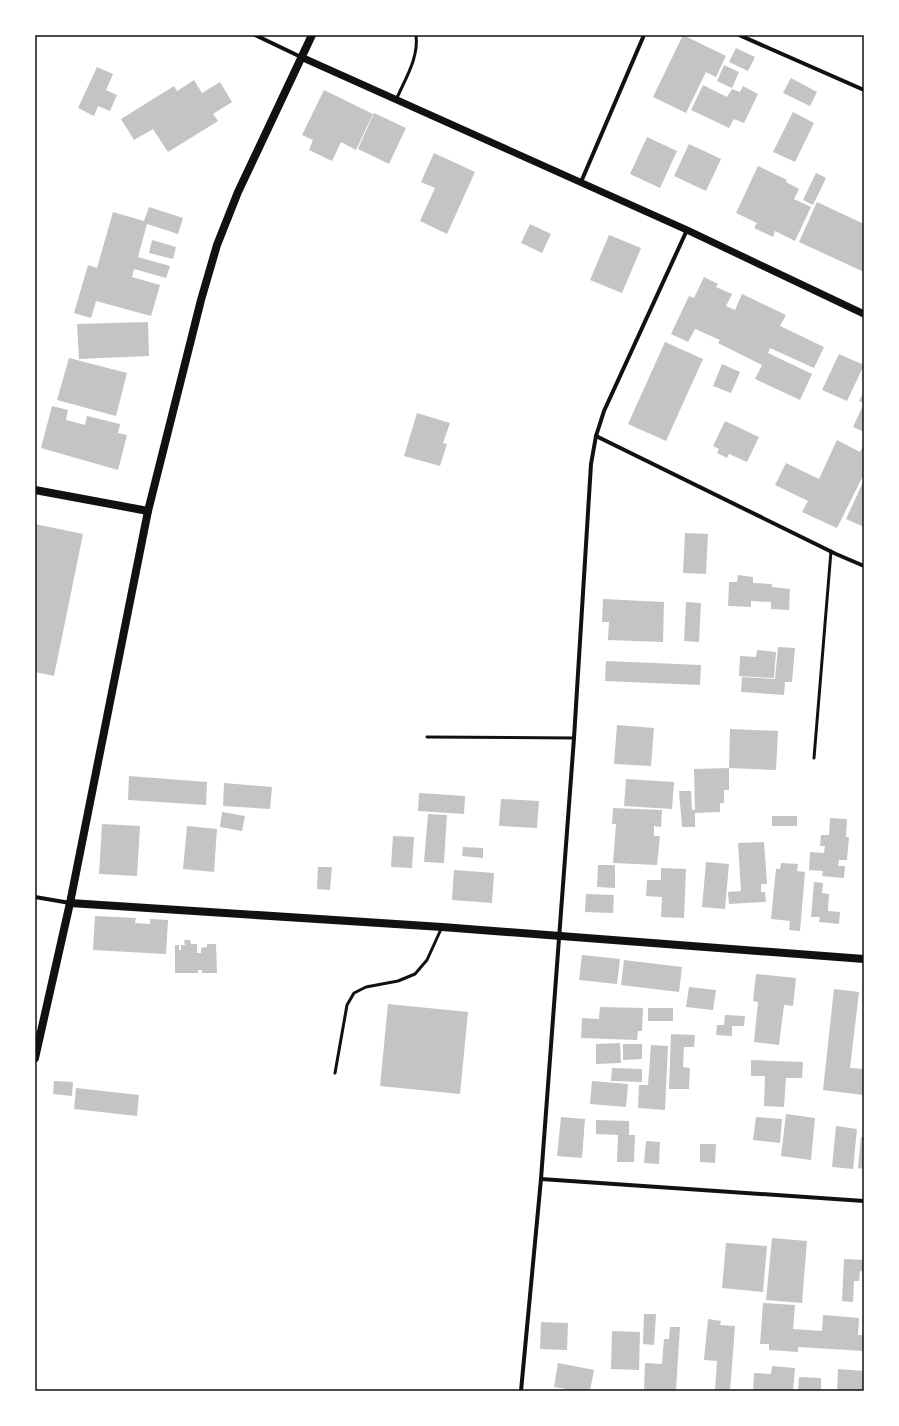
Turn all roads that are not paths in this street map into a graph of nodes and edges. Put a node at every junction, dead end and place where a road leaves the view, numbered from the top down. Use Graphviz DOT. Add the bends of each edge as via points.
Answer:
graph roads {
  1 [pos="255,35"];
  2 [pos="312,35"];
  3 [pos="416,35"];
  4 [pos="644,35"];
  5 [pos="739,35"];
  6 [pos="301,57"];
  7 [pos="864,90"];
  8 [pos="396,100"];
  9 [pos="581,182"];
  10 [pos="688,230"];
  11 [pos="864,314"];
  12 [pos="596,436"];
  13 [pos="35,490"];
  14 [pos="148,511"];
  15 [pos="831,551"];
  16 [pos="864,566"];
  17 [pos="427,737"];
  18 [pos="574,738"];
  19 [pos="814,758"];
  20 [pos="35,897"];
  21 [pos="70,903"];
  22 [pos="442,928"];
  23 [pos="558,936"];
  24 [pos="864,959"];
  25 [pos="38,1034"];
  26 [pos="35,1058"];
  27 [pos="335,1073"];
  28 [pos="541,1179"];
  29 [pos="864,1201"];
  30 [pos="521,1391"];
  1 -- 6 [label="street"];
  2 -- 6 [label="main road"];
  3 -- 8 [label="lane" via="415,58"];
  4 -- 9 [label="street"];
  5 -- 7 [label="street"];
  6 -- 8 [label="street"];
  6 -- 14 [label="main road" via="238,192 217,245"];
  8 -- 9 [label="street"];
  9 -- 10 [label="street"];
  10 -- 11 [label="street"];
  10 -- 12 [label="street" via="604,411"];
  12 -- 15 [label="street"];
  12 -- 18 [label="street" via="591,464"];
  13 -- 14 [label="main road"];
  14 -- 21 [label="main road"];
  15 -- 16 [label="street"];
  15 -- 19 [label="lane"];
  17 -- 18 [label="lane"];
  18 -- 23 [label="street"];
  20 -- 21 [label="street"];
  21 -- 22 [label="main road"];
  21 -- 25 [label="main road"];
  22 -- 23 [label="main road"];
  22 -- 27 [label="lane" via="427,960 415,974 398,981 366,987 354,994 347,1005"];
  23 -- 24 [label="main road"];
  23 -- 28 [label="street"];
  25 -- 26 [label="main road"];
  28 -- 29 [label="street"];
  28 -- 30 [label="street"];
}
